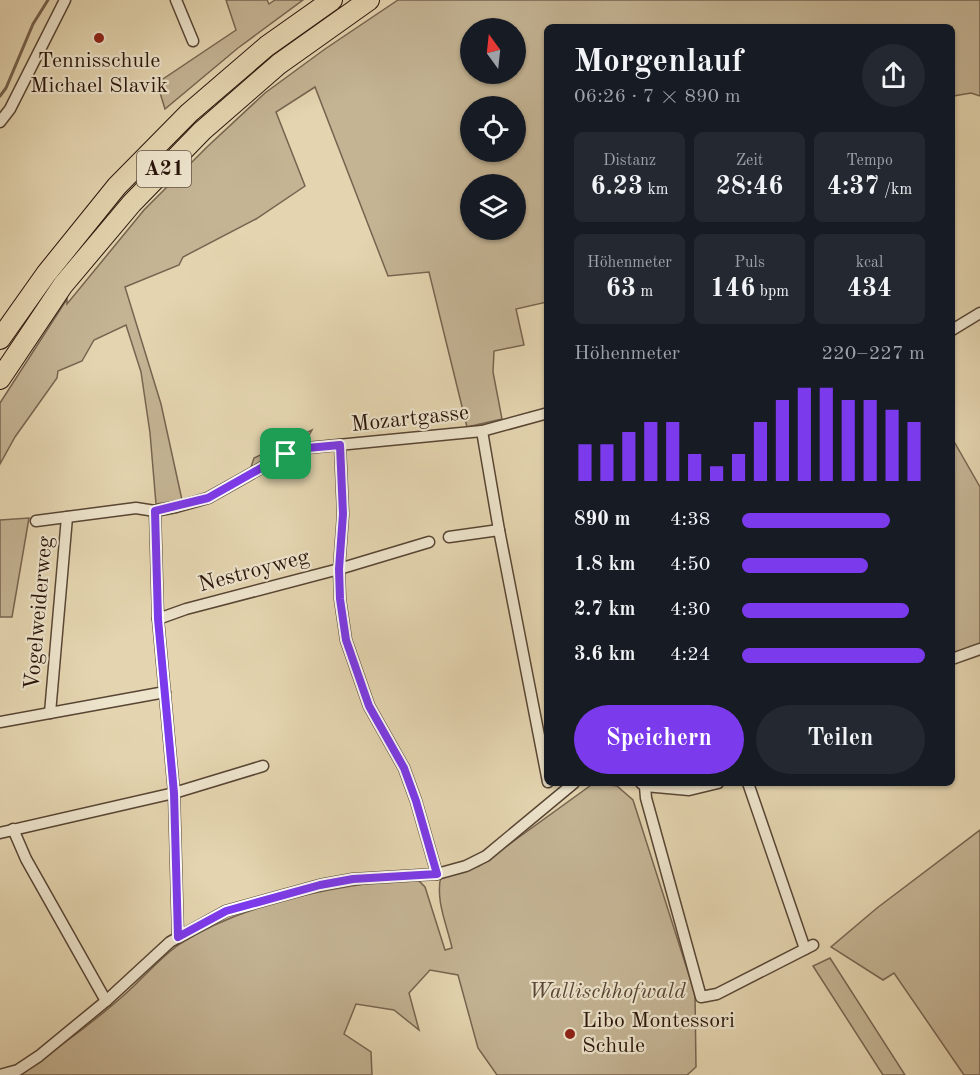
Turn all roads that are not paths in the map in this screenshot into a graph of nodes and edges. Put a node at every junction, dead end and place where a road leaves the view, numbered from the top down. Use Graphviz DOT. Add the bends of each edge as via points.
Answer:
graph roads {
  1 [pos="65,0"];
  2 [pos="176,0"];
  3 [pos="332,0"];
  4 [pos="369,0"];
  5 [pos="193,41"];
  6 [pos="0,122"];
  7 [pos="980,313"];
  8 [pos="955,328"];
  9 [pos="0,339"];
  10 [pos="0,379"];
  11 [pos="544,414"];
  12 [pos="482,431"];
  13 [pos="340,445"];
  14 [pos="155,511"];
  15 [pos="68,517"];
  16 [pos="36,521"];
  17 [pos="499,530"];
  18 [pos="449,537"];
  19 [pos="429,542"];
  20 [pos="339,569"];
  21 [pos="158,619"];
  22 [pos="980,649"];
  23 [pos="955,657"];
  24 [pos="165,692"];
  25 [pos="50,713"];
  26 [pos="0,722"];
  27 [pos="544,761"];
  28 [pos="263,766"];
  29 [pos="549,786"];
  30 [pos="570,786"];
  31 [pos="643,786"];
  32 [pos="658,786"];
  33 [pos="706,786"];
  34 [pos="749,786"];
  35 [pos="174,793"];
  36 [pos="551,800"];
  37 [pos="13,829"];
  38 [pos="0,833"];
  39 [pos="437,874"];
  40 [pos="178,937"];
  41 [pos="106,1001"];
  42 [pos="0,1075"];
  1 -- 6 [label="street"];
  2 -- 5 [label="street"];
  3 -- 9 [label="highway, A21" via="267,46 198,106 117,186"];
  4 -- 10 [label="highway, A21" via="279,64 202,131 132,203 63,285"];
  7 -- 8 [label="street"];
  11 -- 12 [label="street, Mozartgasse"];
  12 -- 13 [label="street, Mozartgasse"];
  12 -- 17 [label="street"];
  13 -- 14 [label="street, Mozartgasse" via="286,454 208,498"];
  13 -- 20 [label="street" via="343,514"];
  14 -- 15 [label="street, Mozartgasse" via="136,508"];
  14 -- 21 [label="street"];
  15 -- 16 [label="street, Mozartgasse"];
  15 -- 25 [label="street, Vogelweiderweg"];
  17 -- 18 [label="street"];
  17 -- 27 [label="street"];
  19 -- 20 [label="street, Nestroyweg"];
  20 -- 21 [label="street, Nestroyweg"];
  20 -- 39 [label="street" via="346,640 369,706 404,768"];
  21 -- 24 [label="street"];
  22 -- 23 [label="street"];
  24 -- 25 [label="street"];
  24 -- 35 [label="street"];
  25 -- 26 [label="street"];
  28 -- 35 [label="street"];
  29 -- 36 [label="street"];
  30 -- 36 [label="street"];
  31 -- 34 [label="street" via="701,997 717,994 809,947"];
  32 -- 33 [label="street" via="689,790"];
  35 -- 37 [label="street"];
  35 -- 40 [label="street"];
  36 -- 39 [label="street" via="486,856"];
  37 -- 38 [label="street"];
  37 -- 41 [label="street"];
  39 -- 40 [label="street" via="320,885 226,911"];
  40 -- 41 [label="street"];
  41 -- 42 [label="street" via="39,1056 18,1070"];
}
